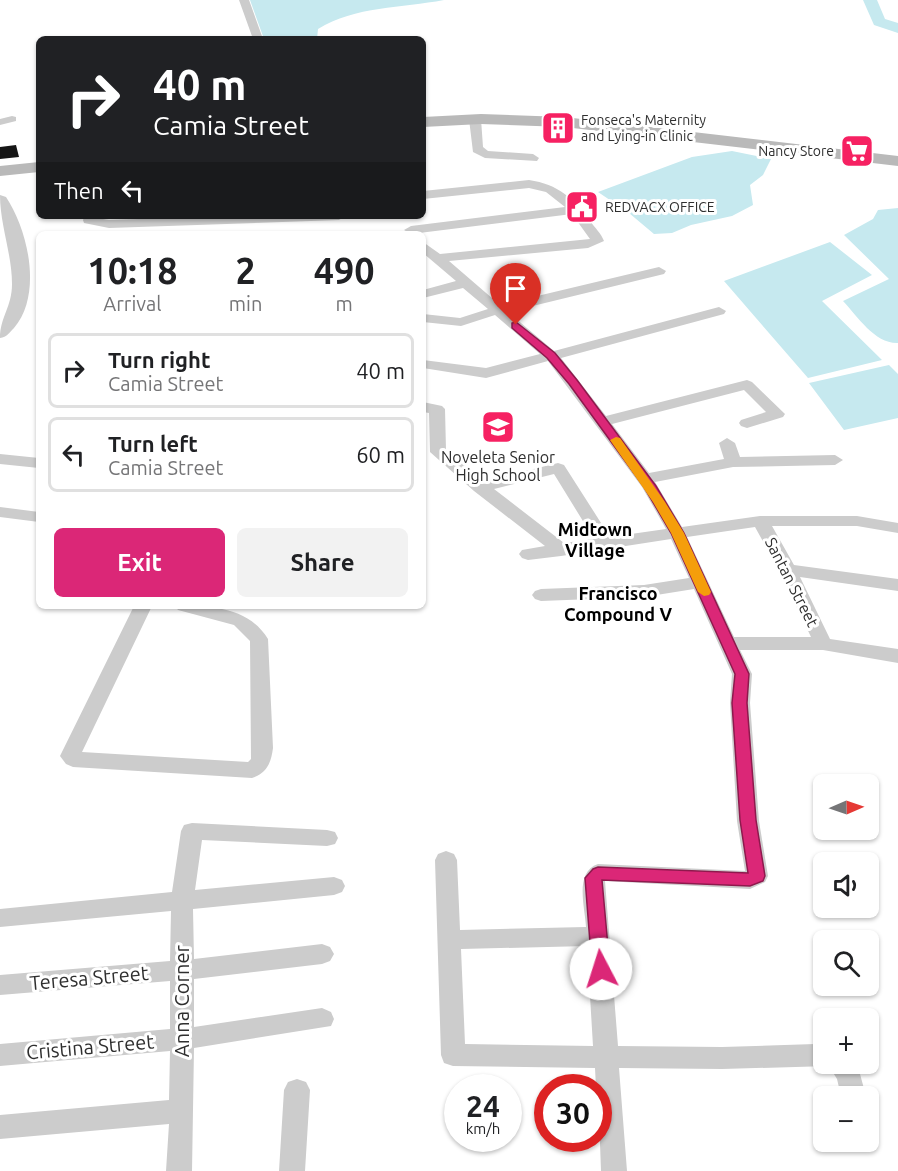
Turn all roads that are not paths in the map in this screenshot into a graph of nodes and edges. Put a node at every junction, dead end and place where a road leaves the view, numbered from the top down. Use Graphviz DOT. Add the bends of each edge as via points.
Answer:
graph roads {
  1 [pos="244,0"];
  2 [pos="257,36"];
  3 [pos="475,119"];
  4 [pos="426,122"];
  5 [pos="533,158"];
  6 [pos="898,161"];
  7 [pos="36,167"];
  8 [pos="0,171"];
  9 [pos="426,195"];
  10 [pos="0,200"];
  11 [pos="575,210"];
  12 [pos="90,219"];
  13 [pos="228,219"];
  14 [pos="419,231"];
  15 [pos="426,248"];
  16 [pos="439,258"];
  17 [pos="658,271"];
  18 [pos="466,283"];
  19 [pos="426,293"];
  20 [pos="498,310"];
  21 [pos="719,311"];
  22 [pos="426,318"];
  23 [pos="0,333"];
  24 [pos="551,356"];
  25 [pos="426,364"];
  26 [pos="426,407"];
  27 [pos="602,422"];
  28 [pos="747,423"];
  29 [pos="727,442"];
  30 [pos="430,451"];
  31 [pos="0,459"];
  32 [pos="835,460"];
  33 [pos="733,462"];
  34 [pos="36,464"];
  35 [pos="645,479"];
  36 [pos="480,487"];
  37 [pos="0,512"];
  38 [pos="36,517"];
  39 [pos="760,521"];
  40 [pos="898,528"];
  41 [pos="677,533"];
  42 [pos="606,544"];
  43 [pos="561,550"];
  44 [pos="528,554"];
  45 [pos="788,570"];
  46 [pos="700,582"];
  47 [pos="898,585"];
  48 [pos="541,595"];
  49 [pos="142,609"];
  50 [pos="196,609"];
  51 [pos="729,643"];
  52 [pos="823,644"];
  53 [pos="898,656"];
  54 [pos="327,838"];
  55 [pos="446,860"];
  56 [pos="334,886"];
  57 [pos="182,901"];
  58 [pos="0,918"];
  59 [pos="598,936"];
  60 [pos="449,940"];
  61 [pos="322,954"];
  62 [pos="183,970"];
  63 [pos="0,985"];
  64 [pos="322,1018"];
  65 [pos="183,1039"];
  66 [pos="0,1055"];
  67 [pos="813,1055"];
  68 [pos="606,1056"];
  69 [pos="297,1090"];
  70 [pos="182,1111"];
  71 [pos="0,1127"];
  72 [pos="179,1171"];
  73 [pos="292,1171"];
  74 [pos="614,1171"];
  1 -- 2 [label="street"];
  3 -- 4 [label="main road"];
  3 -- 5 [label="street" via="477,149 485,154"];
  3 -- 6 [label="main road" via="564,122"];
  7 -- 8 [label="main road"];
  9 -- 11 [label="street" via="539,184 556,192"];
  10 -- 23 [label="street" via="12,221 20,289 18,308"];
  11 -- 14 [label="street"];
  11 -- 16 [label="street" via="596,237 594,243"];
  12 -- 13 [label="street" via="109,224"];
  15 -- 16 [label="street"];
  16 -- 18 [label="street"];
  17 -- 20 [label="street"];
  18 -- 19 [label="street"];
  18 -- 20 [label="street"];
  20 -- 22 [label="street" via="461,322"];
  20 -- 24 [label="street"];
  21 -- 24 [label="street"];
  24 -- 25 [label="street" via="486,372"];
  24 -- 27 [label="street"];
  26 -- 30 [label="street" via="437,409"];
  27 -- 28 [label="street" via="747,385 777,414"];
  27 -- 35 [label="street"];
  29 -- 33 [label="street"];
  30 -- 36 [label="street"];
  31 -- 34 [label="street"];
  32 -- 33 [label="street"];
  33 -- 35 [label="street"];
  35 -- 41 [label="street"];
  36 -- 42 [label="street" via="558,468"];
  36 -- 43 [label="street"];
  37 -- 38 [label="street"];
  39 -- 40 [label="street" via="857,521"];
  39 -- 41 [label="street"];
  39 -- 45 [label="street, Santan Street"];
  41 -- 42 [label="street"];
  41 -- 46 [label="street"];
  42 -- 43 [label="street"];
  43 -- 44 [label="street"];
  45 -- 47 [label="street"];
  45 -- 52 [label="street, Santan Street"];
  46 -- 48 [label="street" via="644,591"];
  46 -- 51 [label="street"];
  49 -- 50 [label="street" via="70,756 252,770 261,762 263,748 259,639 240,620"];
  51 -- 52 [label="street"];
  51 -- 59 [label="street" via="742,674 740,703 748,820 757,876 750,880 598,873 594,878"];
  52 -- 53 [label="street"];
  54 -- 57 [label="street, Anna Corner" via="192,831"];
  55 -- 60 [label="street"];
  56 -- 57 [label="street"];
  57 -- 58 [label="street"];
  57 -- 62 [label="street, Anna Corner"];
  59 -- 60 [label="street"];
  59 -- 68 [label="street"];
  60 -- 68 [label="street" via="453,1055"];
  61 -- 62 [label="street, Teresa Street"];
  62 -- 63 [label="street, Teresa Street"];
  62 -- 65 [label="street, Anna Corner"];
  64 -- 65 [label="street, Cristina Street"];
  65 -- 66 [label="street, Cristina Street"];
  65 -- 70 [label="street, Anna Corner"];
  67 -- 68 [label="street"];
  68 -- 74 [label="street"];
  69 -- 73 [label="street"];
  70 -- 71 [label="street"];
  70 -- 72 [label="street, Anna Corner"];
}
